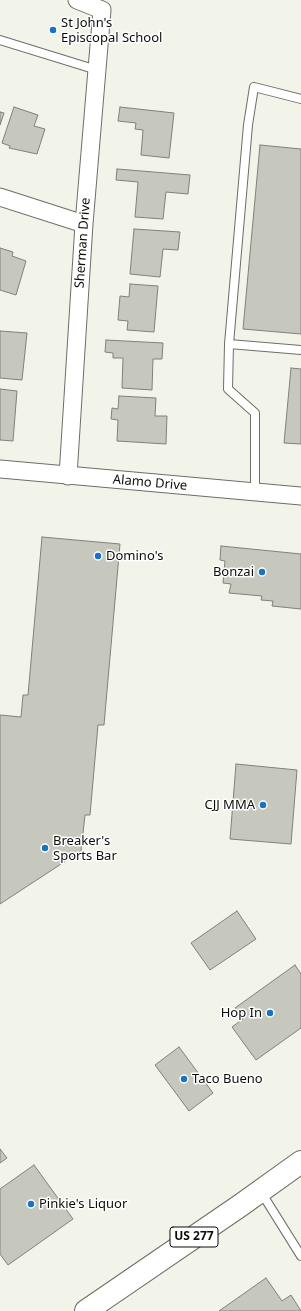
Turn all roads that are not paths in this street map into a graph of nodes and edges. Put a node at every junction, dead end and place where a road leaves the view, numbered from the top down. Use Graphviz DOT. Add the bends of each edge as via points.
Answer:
graph roads {
  1 [pos="77,0"];
  2 [pos="0,40"];
  3 [pos="97,70"];
  4 [pos="301,99"];
  5 [pos="0,197"];
  6 [pos="84,224"];
  7 [pos="229,344"];
  8 [pos="301,350"];
  9 [pos="0,469"];
  10 [pos="68,476"];
  11 [pos="255,492"];
  12 [pos="301,496"];
  13 [pos="301,1162"];
  14 [pos="261,1191"];
  15 [pos="301,1256"];
  16 [pos="86,1311"];
  1 -- 3 [label="street, Sherman Drive" via="102,10"];
  2 -- 3 [label="lane"];
  3 -- 6 [label="street, Sherman Drive"];
  4 -- 7 [label="lane" via="254,87 248,124"];
  5 -- 6 [label="street"];
  6 -- 10 [label="street, Sherman Drive"];
  7 -- 8 [label="lane"];
  7 -- 11 [label="lane" via="228,390 256,413"];
  9 -- 10 [label="street, Alamo Drive"];
  10 -- 11 [label="street, Alamo Drive"];
  11 -- 12 [label="street, Alamo Drive"];
  13 -- 14 [label="highway, US 277"];
  14 -- 15 [label="lane"];
  14 -- 16 [label="highway, US 277"];
}
